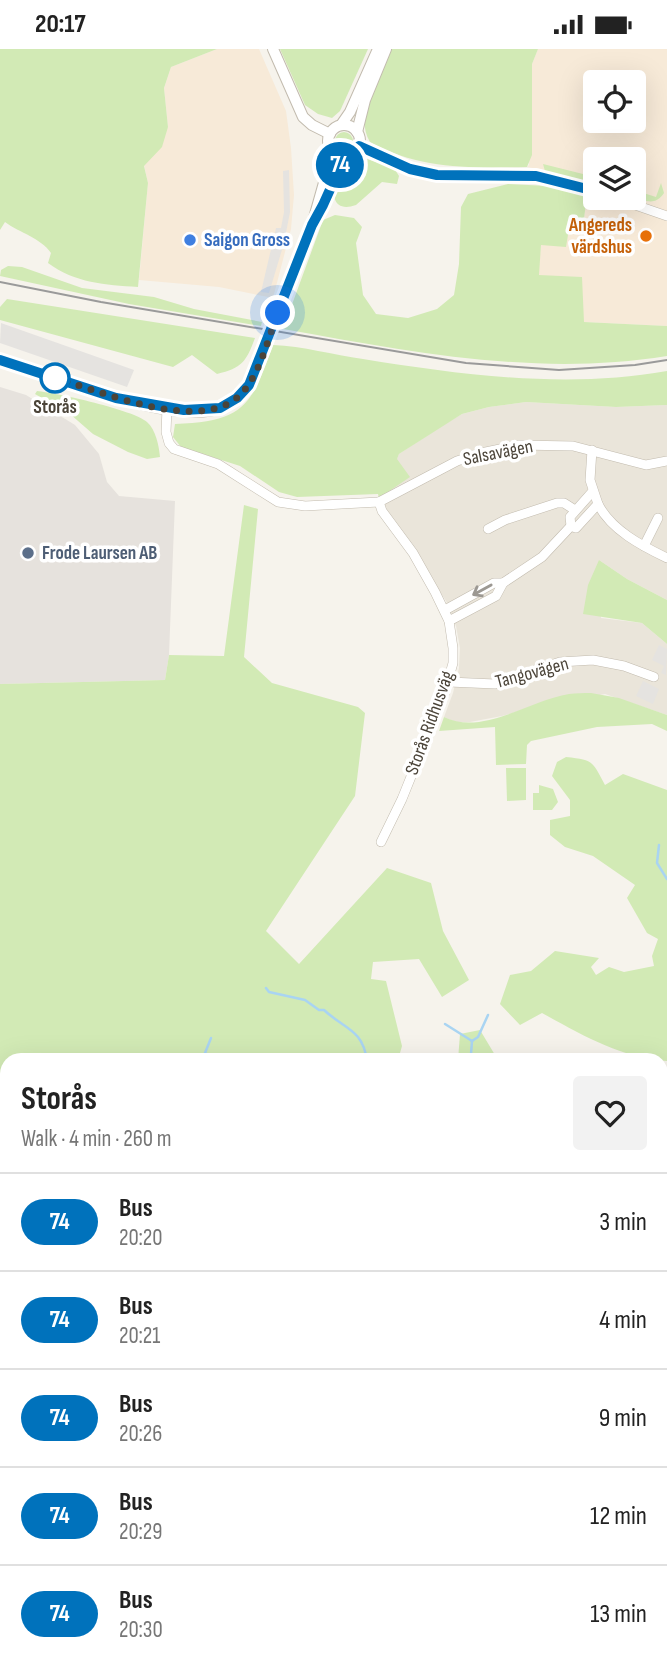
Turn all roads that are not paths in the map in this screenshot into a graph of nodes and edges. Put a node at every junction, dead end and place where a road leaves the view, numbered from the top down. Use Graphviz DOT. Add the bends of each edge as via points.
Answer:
graph roads {
  1 [pos="273,49"];
  2 [pos="378,49"];
  3 [pos="386,49"];
  4 [pos="341,125"];
  5 [pos="357,132"];
  6 [pos="330,134"];
  7 [pos="359,146"];
  8 [pos="331,149"];
  9 [pos="347,156"];
  10 [pos="583,188"];
  11 [pos="646,209"];
  12 [pos="667,216"];
  13 [pos="312,225"];
  14 [pos="0,360"];
  15 [pos="167,408"];
  16 [pos="592,450"];
  17 [pos="667,461"];
  18 [pos="593,491"];
  19 [pos="379,502"];
  20 [pos="598,504"];
  21 [pos="575,510"];
  22 [pos="658,518"];
  23 [pos="571,526"];
  24 [pos="488,529"];
  25 [pos="644,546"];
  26 [pos="667,558"];
  27 [pos="503,583"];
  28 [pos="444,610"];
  29 [pos="449,621"];
  30 [pos="654,677"];
  31 [pos="449,682"];
  32 [pos="381,842"];
  1 -- 6 [label="street" via="303,117"];
  2 -- 4 [label="street"];
  3 -- 5 [label="street"];
  4 -- 5 [label="street"];
  4 -- 6 [label="street"];
  5 -- 7 [label="street"];
  6 -- 8 [label="street"];
  7 -- 9 [label="street"];
  7 -- 10 [label="street" via="410,169 437,175 536,176"];
  8 -- 9 [label="street"];
  8 -- 13 [label="street"];
  9 -- 13 [label="street"];
  11 -- 12 [label="street"];
  13 -- 15 [label="street, bridge" via="243,393 220,408"];
  14 -- 15 [label="street" via="116,398"];
  15 -- 19 [label="street" via="166,432 174,449 218,464 278,502 305,506"];
  16 -- 17 [label="street, Salsavägen" via="639,464"];
  16 -- 18 [label="street"];
  16 -- 19 [label="street, Salsavägen" via="534,444 481,453 446,465"];
  18 -- 20 [label="street"];
  18 -- 21 [label="street"];
  19 -- 28 [label="street, Storås Ridhusväg"];
  20 -- 23 [label="street" via="576,528"];
  20 -- 25 [label="street" via="617,527"];
  21 -- 23 [label="street" via="569,517"];
  21 -- 24 [label="street" via="557,503"];
  22 -- 25 [label="street"];
  23 -- 27 [label="street" via="542,557"];
  25 -- 26 [label="street"];
  27 -- 28 [label="street, one-way" via="494,583"];
  27 -- 29 [label="street" via="496,596"];
  28 -- 29 [label="street, Storås Ridhusväg"];
  29 -- 31 [label="street, Storås Ridhusväg" via="453,648"];
  30 -- 31 [label="street, Tangovägen" via="617,664 587,660 560,662 495,684"];
  31 -- 32 [label="street, Storås Ridhusväg"];
}
